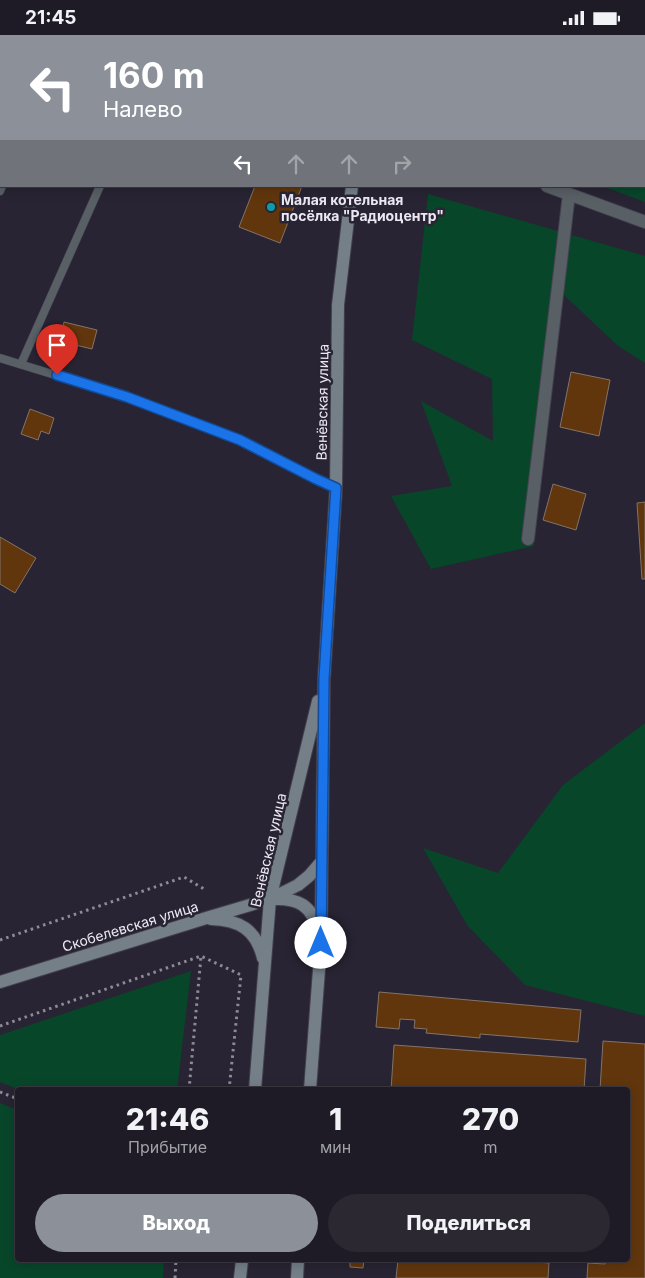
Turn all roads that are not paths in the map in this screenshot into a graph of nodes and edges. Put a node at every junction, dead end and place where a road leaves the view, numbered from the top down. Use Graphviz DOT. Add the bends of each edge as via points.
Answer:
graph roads {
  1 [pos="100,187"];
  2 [pos="352,187"];
  3 [pos="550,187"];
  4 [pos="569,194"];
  5 [pos="645,222"];
  6 [pos="0,358"];
  7 [pos="21,365"];
  8 [pos="336,488"];
  9 [pos="528,539"];
  10 [pos="324,679"];
  11 [pos="322,861"];
  12 [pos="270,899"];
  13 [pos="203,919"];
  14 [pos="321,943"];
  15 [pos="264,963"];
  16 [pos="0,982"];
  17 [pos="254,1087"];
  18 [pos="310,1087"];
  19 [pos="242,1262"];
  20 [pos="298,1262"];
  21 [pos="240,1278"];
  22 [pos="297,1278"];
  1 -- 7 [label="lane"];
  2 -- 8 [label="street, Венёвская улица" via="338,305"];
  3 -- 4 [label="street"];
  4 -- 5 [label="street"];
  4 -- 9 [label="street"];
  6 -- 7 [label="lane"];
  7 -- 8 [label="lane" via="127,397 240,440"];
  8 -- 10 [label="street, Венёвская улица"];
  10 -- 11 [label="street, Венёвская улица"];
  10 -- 12 [label="street, Венёвская улица"];
  11 -- 12 [label="street" via="298,885"];
  11 -- 14 [label="street, Венёвская улица"];
  12 -- 13 [label="street, Скобелевская улица"];
  12 -- 14 [label="street" via="292,899 303,905 313,914"];
  12 -- 15 [label="street, Венёвская улица"];
  13 -- 15 [label="street" via="233,921 243,927 260,945"];
  13 -- 16 [label="street, Скобелевская улица"];
  14 -- 18 [label="street, Венёвская улица"];
  15 -- 17 [label="street, Венёвская улица"];
  19 -- 21 [label="street"];
  20 -- 22 [label="street"];
}
